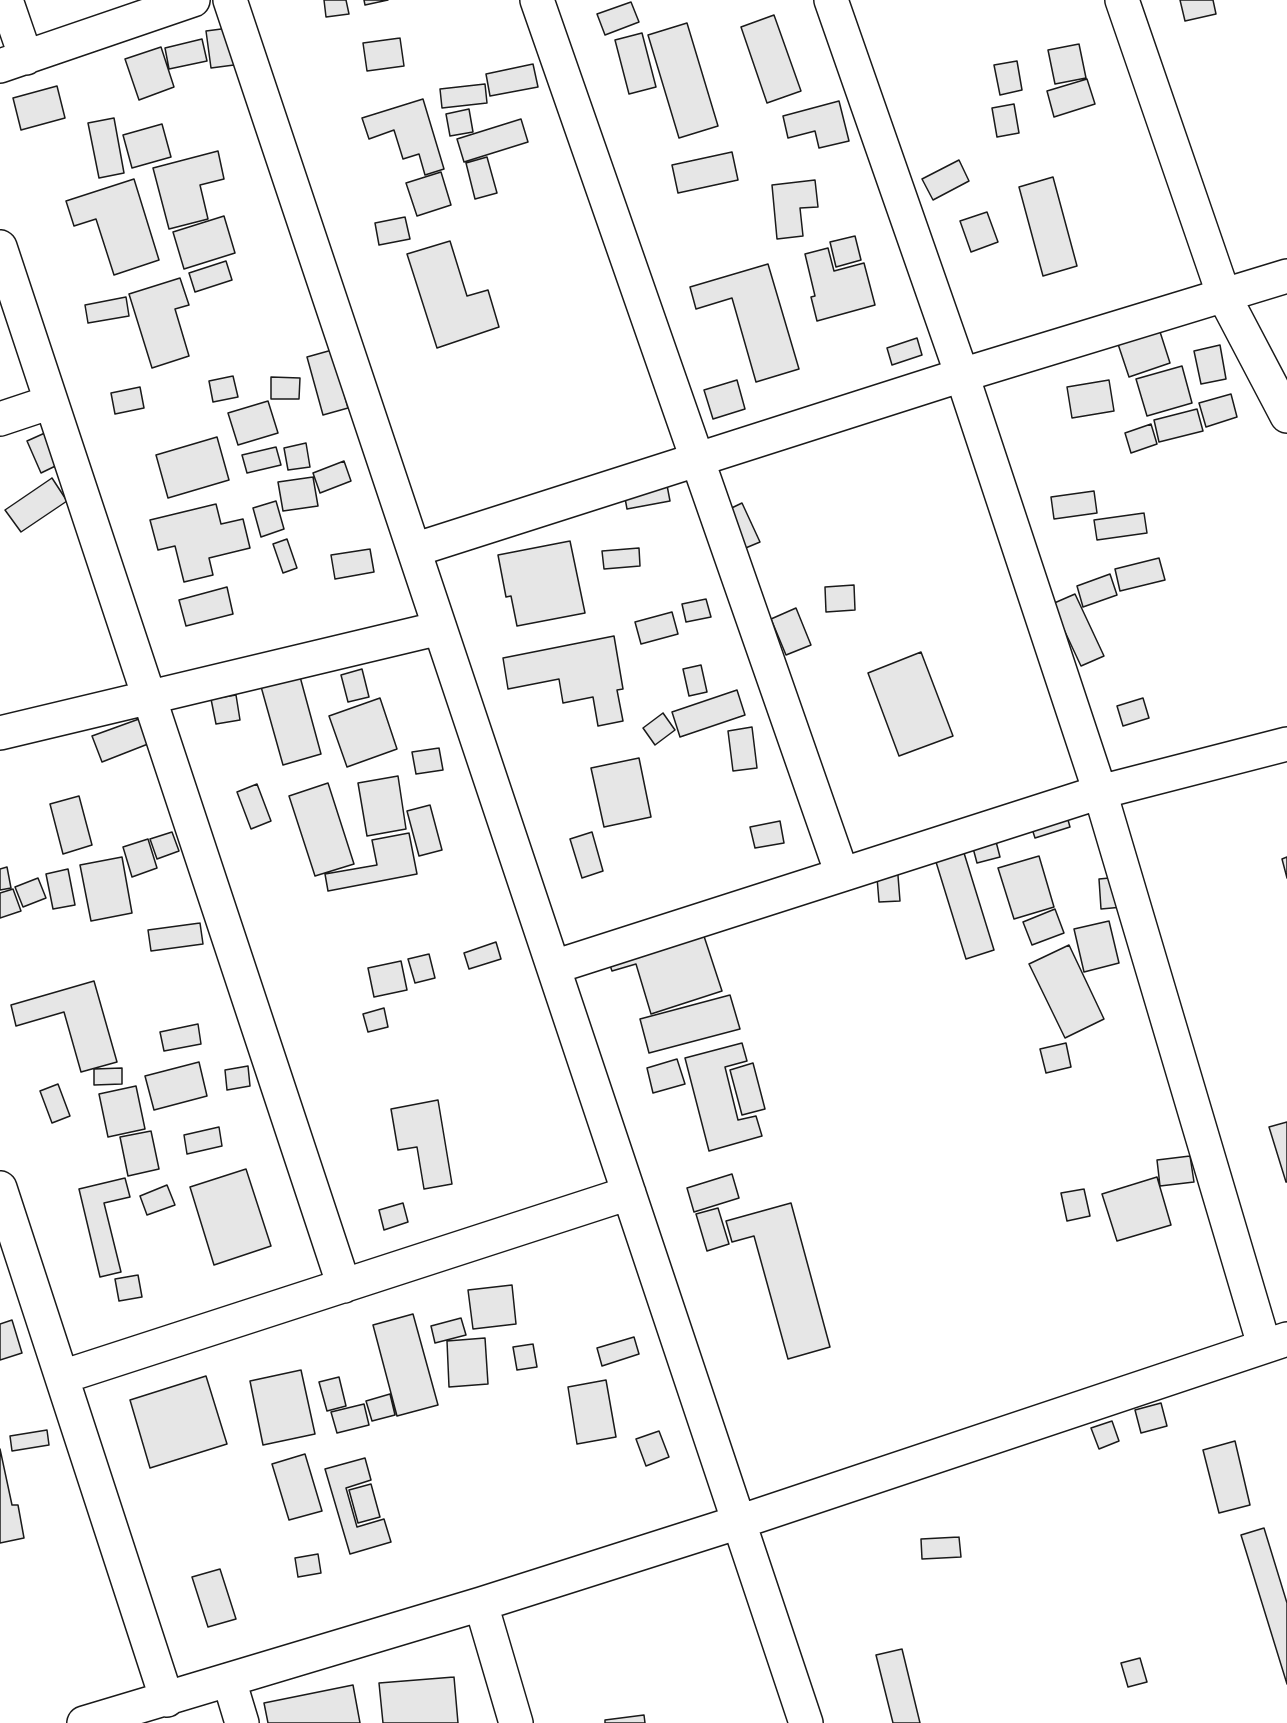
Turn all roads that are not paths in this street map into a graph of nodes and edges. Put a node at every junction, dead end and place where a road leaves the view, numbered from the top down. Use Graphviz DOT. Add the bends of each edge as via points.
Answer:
graph roads {
  1 [pos="6,0"];
  2 [pos="193,0"];
  3 [pos="230,0"];
  4 [pos="537,0"];
  5 [pos="831,0"];
  6 [pos="1122,0"];
  7 [pos="13,62"];
  8 [pos="0,247"];
  9 [pos="1287,276"];
  10 [pos="1224,296"];
  11 [pos="962,375"];
  12 [pos="51,402"];
  13 [pos="1287,416"];
  14 [pos="0,419"];
  15 [pos="698,459"];
  16 [pos="414,550"];
  17 [pos="440,628"];
  18 [pos="149,697"];
  19 [pos="0,732"];
  20 [pos="1287,744"];
  21 [pos="1100,792"];
  22 [pos="842,874"];
  23 [pos="554,967"];
  24 [pos="0,1188"];
  25 [pos="629,1193"];
  26 [pos="344,1286"];
  27 [pos="1276,1342"];
  28 [pos="62,1377"];
  29 [pos="739,1522"];
  30 [pos="481,1604"];
  31 [pos="229,1680"];
  32 [pos="167,1700"];
  33 [pos="84,1723"];
  34 [pos="242,1723"];
  35 [pos="516,1723"];
  36 [pos="806,1723"];
  1 -- 7 [label="street"];
  2 -- 7 [label="street"];
  3 -- 16 [label="street"];
  4 -- 15 [label="street"];
  5 -- 11 [label="street"];
  6 -- 10 [label="street"];
  8 -- 12 [label="street"];
  9 -- 10 [label="street"];
  10 -- 11 [label="street"];
  10 -- 13 [label="street"];
  11 -- 15 [label="street"];
  11 -- 21 [label="street"];
  12 -- 14 [label="street"];
  12 -- 18 [label="street"];
  15 -- 16 [label="street"];
  15 -- 22 [label="street"];
  16 -- 17 [label="street"];
  17 -- 18 [label="street"];
  17 -- 23 [label="street"];
  18 -- 19 [label="street"];
  18 -- 26 [label="street"];
  20 -- 21 [label="street"];
  21 -- 22 [label="street"];
  21 -- 27 [label="street"];
  22 -- 23 [label="street"];
  23 -- 25 [label="street"];
  24 -- 28 [label="street"];
  25 -- 26 [label="street"];
  25 -- 29 [label="street"];
  26 -- 28 [label="street"];
  27 -- 29 [label="street"];
  28 -- 32 [label="street"];
  29 -- 30 [label="street"];
  29 -- 36 [label="street"];
  30 -- 31 [label="street"];
  30 -- 35 [label="street"];
  31 -- 32 [label="street"];
  31 -- 34 [label="street"];
  32 -- 33 [label="street"];
}
